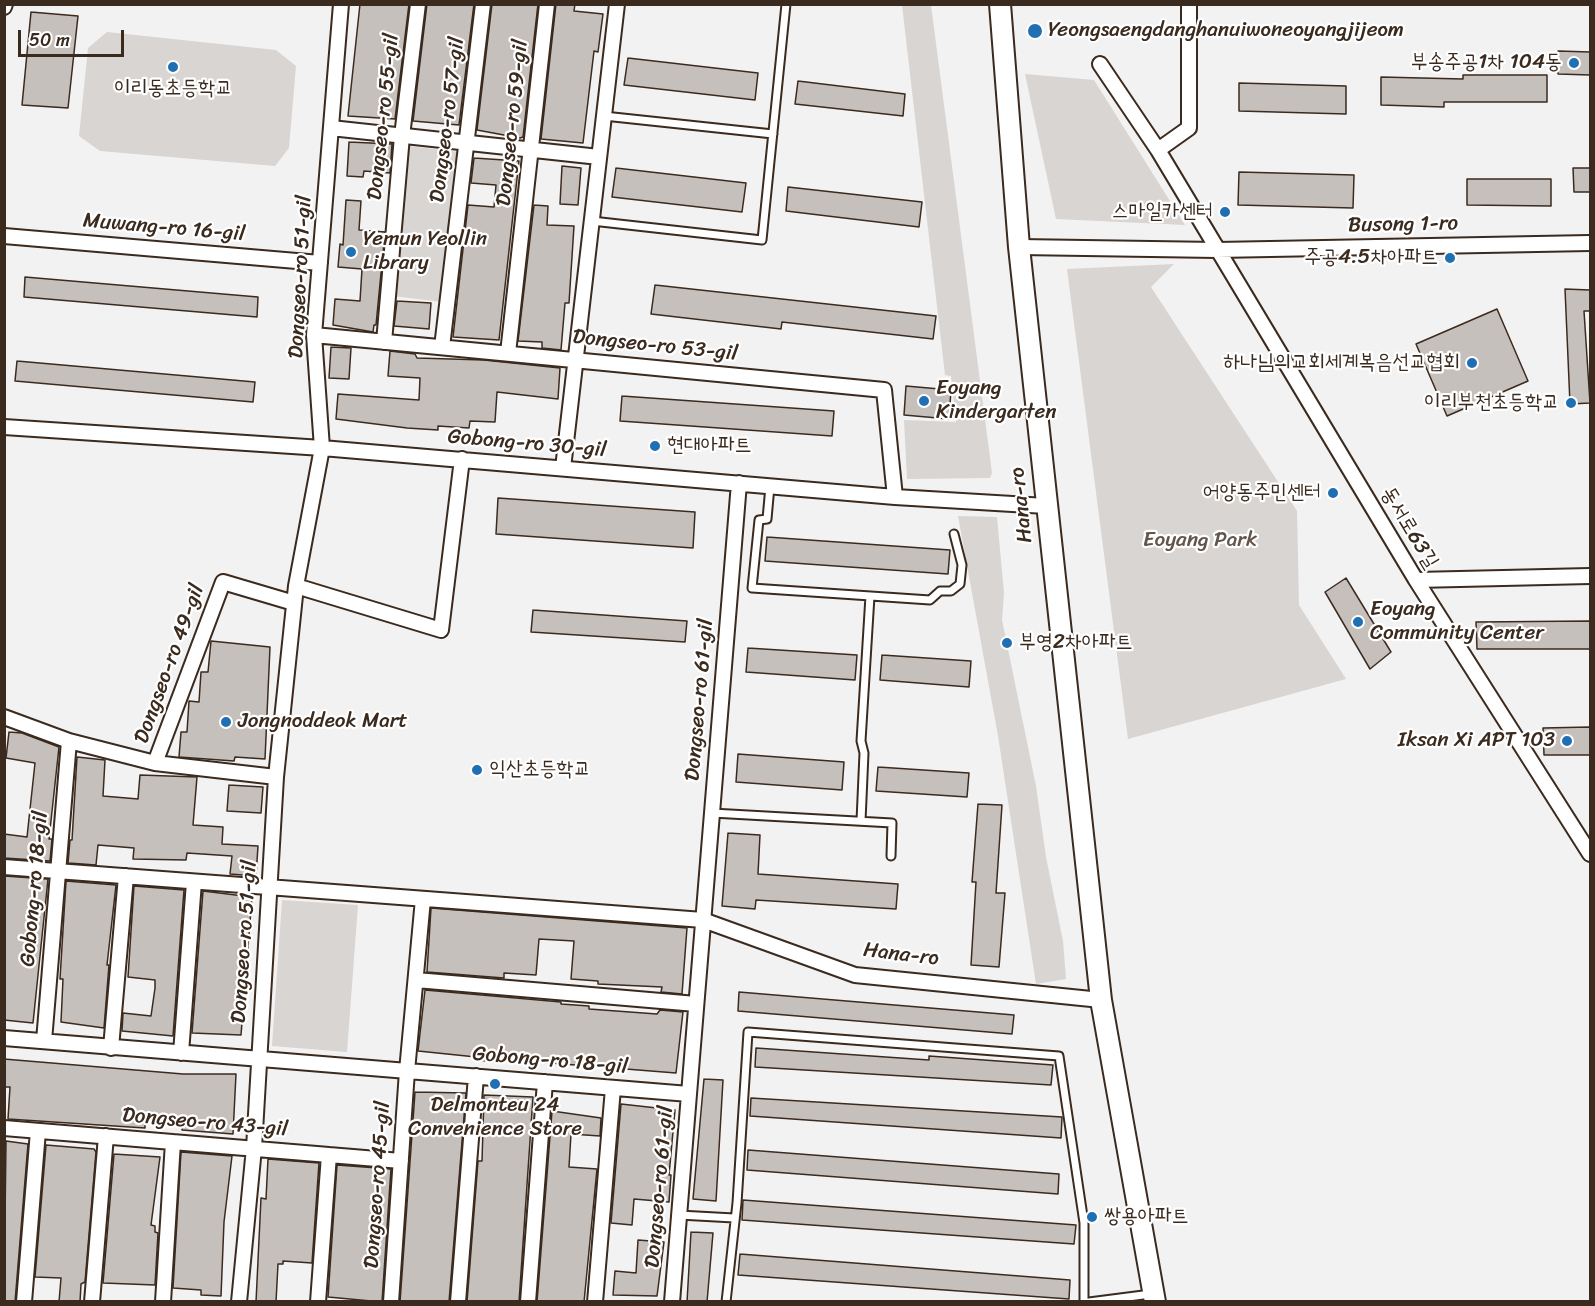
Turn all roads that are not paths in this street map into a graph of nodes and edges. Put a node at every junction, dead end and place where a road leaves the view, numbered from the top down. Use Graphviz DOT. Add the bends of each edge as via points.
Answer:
graph roads {
  1 [pos="341,4"];
  2 [pos="418,4"];
  3 [pos="483,4"];
  4 [pos="547,4"];
  5 [pos="616,4"];
  6 [pos="786,4"];
  7 [pos="1000,4"];
  8 [pos="1190,4"];
  9 [pos="1100,64"];
  10 [pos="604,116"];
  11 [pos="331,128"];
  12 [pos="773,134"];
  13 [pos="402,136"];
  14 [pos="468,143"];
  15 [pos="532,150"];
  16 [pos="1158,150"];
  17 [pos="599,157"];
  18 [pos="592,221"];
  19 [pos="4,236"];
  20 [pos="1590,243"];
  21 [pos="1019,247"];
  22 [pos="1217,250"];
  23 [pos="320,262"];
  24 [pos="314,335"];
  25 [pos="384,342"];
  26 [pos="442,347"];
  27 [pos="508,353"];
  28 [pos="576,359"];
  29 [pos="4,427"];
  30 [pos="322,448"];
  31 [pos="462,459"];
  32 [pos="563,468"];
  33 [pos="739,483"];
  34 [pos="770,486"];
  35 [pos="895,497"];
  36 [pos="1046,506"];
  37 [pos="954,534"];
  38 [pos="1590,576"];
  39 [pos="1416,580"];
  40 [pos="296,586"];
  41 [pos="870,596"];
  42 [pos="294,603"];
  43 [pos="4,717"];
  44 [pos="69,741"];
  45 [pos="155,763"];
  46 [pos="276,777"];
  47 [pos="712,813"];
  48 [pos="861,821"];
  49 [pos="1590,854"];
  50 [pos="891,856"];
  51 [pos="4,867"];
  52 [pos="56,871"];
  53 [pos="126,876"];
  54 [pos="194,882"];
  55 [pos="270,887"];
  56 [pos="423,899"];
  57 [pos="703,920"];
  58 [pos="416,980"];
  59 [pos="1101,1000"];
  60 [pos="696,1004"];
  61 [pos="4,1038"];
  62 [pos="44,1041"];
  63 [pos="111,1048"];
  64 [pos="180,1053"];
  65 [pos="258,1060"];
  66 [pos="407,1071"];
  67 [pos="476,1076"];
  68 [pos="545,1082"];
  69 [pos="613,1088"];
  70 [pos="689,1094"];
  71 [pos="4,1128"];
  72 [pos="38,1131"];
  73 [pos="106,1136"];
  74 [pos="173,1142"];
  75 [pos="254,1148"];
  76 [pos="329,1155"];
  77 [pos="401,1161"];
  78 [pos="679,1215"];
  79 [pos="734,1218"];
  80 [pos="1154,1298"];
  81 [pos="24,1302"];
  82 [pos="92,1302"];
  83 [pos="163,1302"];
  84 [pos="239,1302"];
  85 [pos="318,1302"];
  86 [pos="391,1302"];
  87 [pos="458,1302"];
  88 [pos="528,1302"];
  89 [pos="596,1302"];
  90 [pos="672,1302"];
  91 [pos="726,1302"];
  92 [pos="1084,1302"];
  93 [pos="1089,1302"];
  1 -- 11 [label="street, Dongseo-ro 51-gil"];
  2 -- 13 [label="street, Dongseo-ro 55-gil"];
  3 -- 14 [label="street, Dongseo-ro 57-gil"];
  4 -- 15 [label="street, Dongseo-ro 59-gil"];
  5 -- 10 [label="street"];
  6 -- 12 [label="lane"];
  7 -- 21 [label="street, Hana-ro"];
  8 -- 16 [label="street" via="1189,128"];
  9 -- 16 [label="street"];
  10 -- 12 [label="lane"];
  10 -- 17 [label="street"];
  11 -- 13 [label="street"];
  11 -- 23 [label="street, Dongseo-ro 51-gil"];
  12 -- 18 [label="lane" via="762,240"];
  13 -- 14 [label="street"];
  13 -- 25 [label="street, Dongseo-ro 55-gil"];
  14 -- 15 [label="street"];
  14 -- 26 [label="street, Dongseo-ro 57-gil"];
  15 -- 17 [label="street"];
  15 -- 27 [label="street, Dongseo-ro 59-gil"];
  16 -- 22 [label="street"];
  17 -- 18 [label="street"];
  18 -- 28 [label="street"];
  19 -- 23 [label="street, Muwang-ro 16-gil"];
  20 -- 22 [label="street, Busong 1-ro"];
  21 -- 22 [label="street, Busong 1-ro"];
  21 -- 36 [label="street, Hana-ro"];
  22 -- 39 [label="street, 동서로63길"];
  23 -- 24 [label="street, Dongseo-ro 51-gil"];
  24 -- 25 [label="street, Dongseo-ro 53-gil"];
  24 -- 30 [label="street, Dongseo-ro 51-gil"];
  25 -- 26 [label="street, Dongseo-ro 53-gil"];
  26 -- 27 [label="street, Dongseo-ro 53-gil"];
  27 -- 28 [label="street, Dongseo-ro 53-gil"];
  28 -- 32 [label="street"];
  28 -- 35 [label="street, Dongseo-ro 53-gil" via="884,390"];
  29 -- 30 [label="street, Gobong-ro 30-gil"];
  30 -- 31 [label="street, Gobong-ro 30-gil"];
  30 -- 40 [label="street, Dongseo-ro 51-gil"];
  31 -- 32 [label="street, Gobong-ro 30-gil"];
  31 -- 40 [label="street" via="441,630"];
  32 -- 33 [label="street, Gobong-ro 30-gil"];
  33 -- 34 [label="street, Gobong-ro 30-gil"];
  33 -- 47 [label="street, Dongseo-ro 61-gil"];
  34 -- 35 [label="street, Gobong-ro 30-gil"];
  34 -- 41 [label="lane" via="767,519 759,520 753,588"];
  35 -- 36 [label="street, Gobong-ro 30-gil"];
  36 -- 59 [label="street, Hana-ro"];
  37 -- 41 [label="lane" via="962,565 957,588 940,591 930,600"];
  38 -- 39 [label="street"];
  39 -- 49 [label="street, 동서로63길"];
  40 -- 42 [label="street, Dongseo-ro 51-gil"];
  41 -- 48 [label="lane" via="861,741"];
  42 -- 45 [label="street, Dongseo-ro 49-gil" via="223,582"];
  42 -- 46 [label="street, Dongseo-ro 51-gil"];
  43 -- 44 [label="street, Dongseo-ro 49-gil"];
  44 -- 45 [label="street, Dongseo-ro 49-gil"];
  44 -- 52 [label="street, Gobong-ro 18-gil"];
  45 -- 46 [label="street, Dongseo-ro 49-gil"];
  46 -- 55 [label="street, Dongseo-ro 51-gil"];
  47 -- 48 [label="lane"];
  47 -- 57 [label="street, Dongseo-ro 61-gil"];
  48 -- 50 [label="lane" via="892,823"];
  51 -- 52 [label="street"];
  52 -- 53 [label="street"];
  52 -- 62 [label="street, Gobong-ro 18-gil"];
  53 -- 54 [label="street"];
  53 -- 63 [label="street"];
  54 -- 55 [label="street"];
  54 -- 64 [label="street"];
  55 -- 56 [label="street"];
  55 -- 65 [label="street, Dongseo-ro 51-gil"];
  56 -- 57 [label="street"];
  56 -- 58 [label="street"];
  57 -- 59 [label="street, Hana-ro" via="855,975"];
  57 -- 60 [label="street, Dongseo-ro 61-gil"];
  58 -- 60 [label="street"];
  58 -- 66 [label="street"];
  59 -- 80 [label="street, Hana-ro"];
  60 -- 70 [label="street, Dongseo-ro 61-gil"];
  61 -- 62 [label="street, Gobong-ro 18-gil"];
  62 -- 63 [label="street, Gobong-ro 18-gil"];
  63 -- 64 [label="street, Gobong-ro 18-gil"];
  64 -- 65 [label="street, Gobong-ro 18-gil"];
  65 -- 66 [label="street, Gobong-ro 18-gil"];
  65 -- 75 [label="street, Dongseo-ro 51-gil"];
  66 -- 67 [label="street, Gobong-ro 18-gil"];
  66 -- 77 [label="street, Dongseo-ro 45-gil"];
  67 -- 68 [label="street, Gobong-ro 18-gil"];
  67 -- 87 [label="street"];
  68 -- 69 [label="street, Gobong-ro 18-gil"];
  68 -- 88 [label="street"];
  69 -- 70 [label="street, Gobong-ro 18-gil"];
  69 -- 89 [label="street"];
  70 -- 78 [label="street, Dongseo-ro 61-gil"];
  71 -- 72 [label="street, Dongseo-ro 43-gil"];
  72 -- 73 [label="street, Dongseo-ro 43-gil"];
  72 -- 81 [label="street"];
  73 -- 74 [label="street, Dongseo-ro 43-gil"];
  73 -- 82 [label="street"];
  74 -- 75 [label="street, Dongseo-ro 43-gil"];
  74 -- 83 [label="street"];
  75 -- 76 [label="street, Dongseo-ro 43-gil"];
  75 -- 84 [label="street, Dongseo-ro 51-gil"];
  76 -- 77 [label="street, Dongseo-ro 43-gil"];
  76 -- 85 [label="street"];
  77 -- 86 [label="street, Dongseo-ro 45-gil"];
  78 -- 79 [label="lane"];
  78 -- 90 [label="street, Dongseo-ro 61-gil"];
  79 -- 91 [label="lane"];
  79 -- 92 [label="lane" via="748,1032 1059,1056 1084,1223"];
  80 -- 93 [label="lane"];
}
